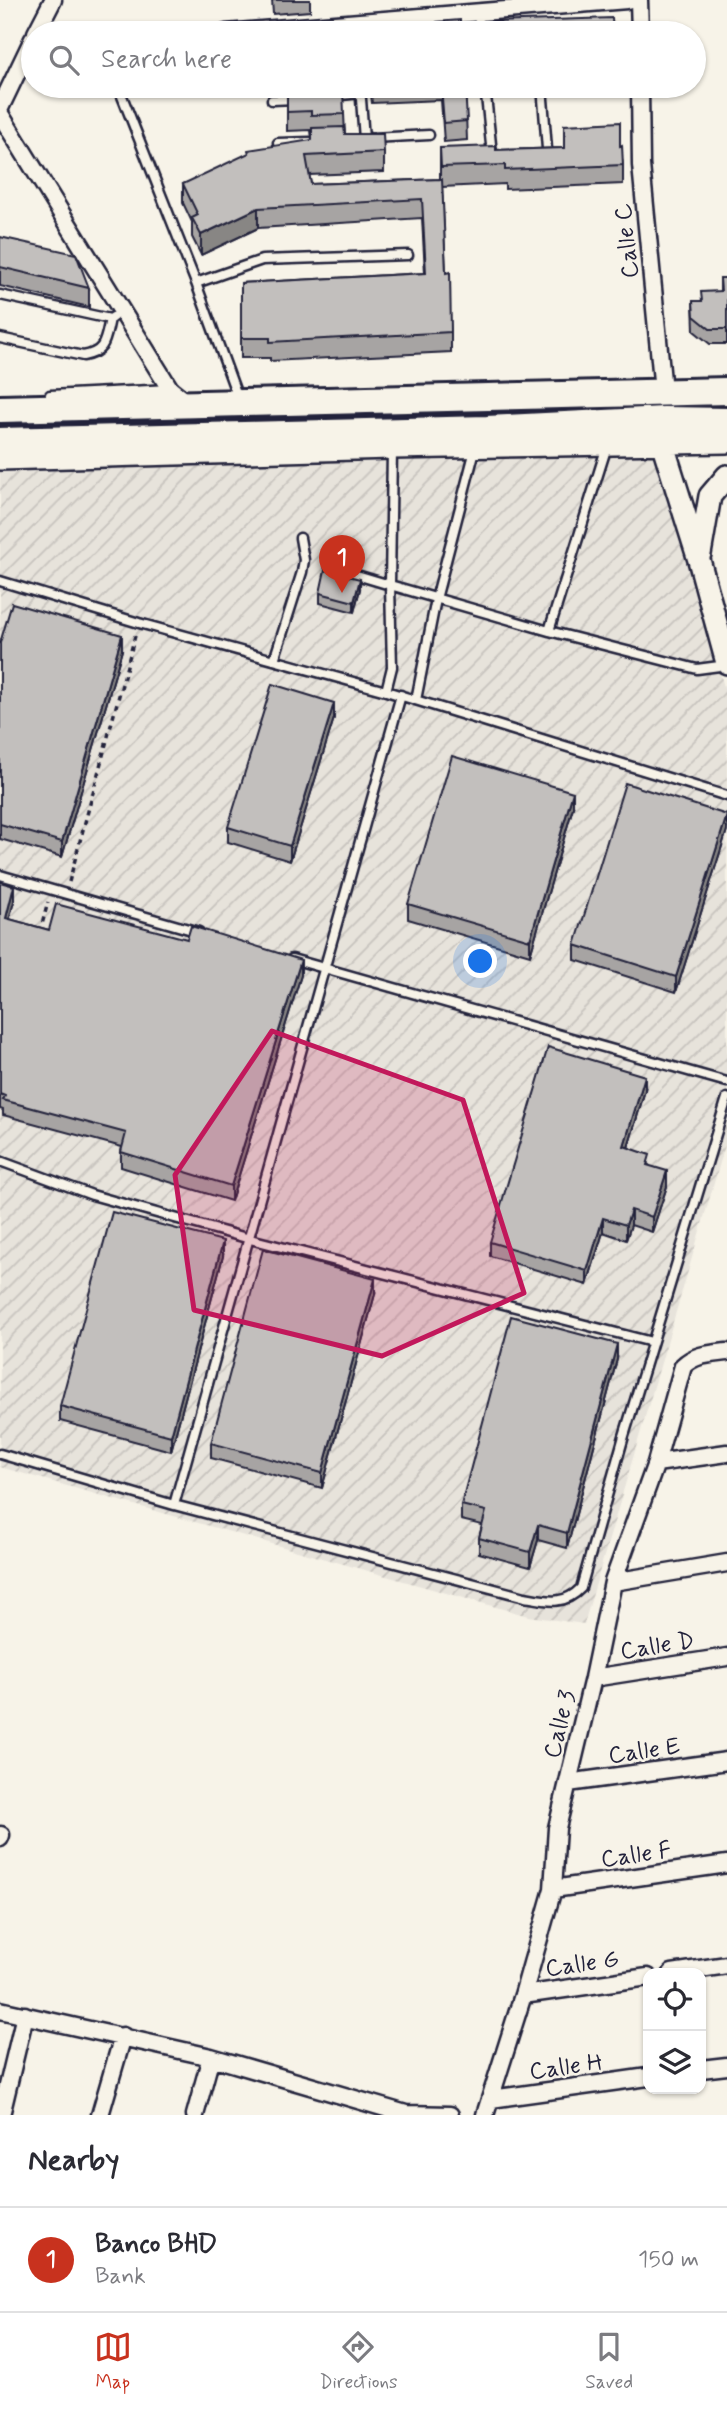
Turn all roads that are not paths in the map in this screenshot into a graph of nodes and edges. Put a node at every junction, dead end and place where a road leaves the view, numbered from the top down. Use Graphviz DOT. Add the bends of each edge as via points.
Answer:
graph roads {
  1 [pos="53,0"];
  2 [pos="627,0"];
  3 [pos="639,0"];
  4 [pos="510,4"];
  5 [pos="478,11"];
  6 [pos="42,21"];
  7 [pos="406,21"];
  8 [pos="479,21"];
  9 [pos="640,21"];
  10 [pos="21,67"];
  11 [pos="123,98"];
  12 [pos="297,98"];
  13 [pos="361,98"];
  14 [pos="486,98"];
  15 [pos="542,98"];
  16 [pos="640,98"];
  17 [pos="272,100"];
  18 [pos="0,108"];
  19 [pos="0,114"];
  20 [pos="429,135"];
  21 [pos="352,139"];
  22 [pos="364,139"];
  23 [pos="315,141"];
  24 [pos="278,143"];
  25 [pos="547,149"];
  26 [pos="492,154"];
  27 [pos="408,255"];
  28 [pos="196,283"];
  29 [pos="0,295"];
  30 [pos="116,316"];
  31 [pos="0,338"];
  32 [pos="170,389"];
  33 [pos="663,391"];
  34 [pos="727,391"];
  35 [pos="39,395"];
  36 [pos="240,404"];
  37 [pos="191,406"];
  38 [pos="0,410"];
  39 [pos="727,421"];
  40 [pos="663,431"];
  41 [pos="0,441"];
  42 [pos="727,442"];
  43 [pos="607,443"];
  44 [pos="475,447"];
  45 [pos="392,448"];
  46 [pos="0,459"];
  47 [pos="727,476"];
  48 [pos="300,538"];
  49 [pos="699,560"];
  50 [pos="330,567"];
  51 [pos="0,581"];
  52 [pos="390,585"];
  53 [pos="436,598"];
  54 [pos="549,631"];
  55 [pos="274,660"];
  56 [pos="727,664"];
  57 [pos="386,691"];
  58 [pos="401,695"];
  59 [pos="416,701"];
  60 [pos="727,796"];
  61 [pos="0,875"];
  62 [pos="206,934"];
  63 [pos="284,956"];
  64 [pos="322,967"];
  65 [pos="727,1082"];
  66 [pos="727,1098"];
  67 [pos="0,1161"];
  68 [pos="250,1239"];
  69 [pos="652,1342"];
  70 [pos="727,1352"];
  71 [pos="0,1454"];
  72 [pos="727,1454"];
  73 [pos="656,1464"];
  74 [pos="174,1506"];
  75 [pos="727,1563"];
  76 [pos="613,1582"];
  77 [pos="727,1657"];
  78 [pos="593,1678"];
  79 [pos="727,1761"];
  80 [pos="568,1783"];
  81 [pos="727,1864"];
  82 [pos="552,1889"];
  83 [pos="727,1965"];
  84 [pos="706,1968"];
  85 [pos="643,1978"];
  86 [pos="523,1994"];
  87 [pos="0,2010"];
  88 [pos="25,2015"];
  89 [pos="123,2036"];
  90 [pos="211,2057"];
  91 [pos="727,2066"];
  92 [pos="706,2068"];
  93 [pos="643,2078"];
  94 [pos="488,2107"];
  95 [pos="407,2114"];
  96 [pos="1,2115"];
  97 [pos="100,2115"];
  98 [pos="195,2115"];
  99 [pos="450,2115"];
  1 -- 6 [label="street"];
  2 -- 4 [label="street"];
  3 -- 9 [label="street"];
  4 -- 5 [label="street"];
  5 -- 7 [label="street"];
  5 -- 8 [label="lane"];
  10 -- 18 [label="street"];
  11 -- 28 [label="lane"];
  12 -- 17 [label="lane"];
  13 -- 22 [label="lane"];
  14 -- 26 [label="lane"];
  15 -- 25 [label="lane"];
  16 -- 33 [label="street, Calle C" via="641,165"];
  19 -- 30 [label="street"];
  20 -- 22 [label="lane"];
  21 -- 22 [label="lane"];
  23 -- 24 [label="lane"];
  27 -- 28 [label="lane" via="262,260"];
  28 -- 36 [label="lane"];
  29 -- 30 [label="lane"];
  30 -- 31 [label="lane" via="94,354 83,356"];
  30 -- 32 [label="street"];
  32 -- 35 [label="lane"];
  32 -- 37 [label="street"];
  33 -- 34 [label="main road"];
  33 -- 36 [label="main road"];
  33 -- 40 [label="street"];
  36 -- 37 [label="main road"];
  37 -- 38 [label="main road"];
  39 -- 40 [label="main road"];
  40 -- 41 [label="main road" via="487,429"];
  40 -- 42 [label="street"];
  40 -- 43 [label="street"];
  40 -- 49 [label="street"];
  43 -- 44 [label="street"];
  43 -- 54 [label="lane"];
  44 -- 45 [label="street"];
  44 -- 53 [label="lane"];
  45 -- 46 [label="street"];
  45 -- 52 [label="lane"];
  47 -- 49 [label="street" via="710,496"];
  48 -- 55 [label="lane" via="302,572"];
  49 -- 56 [label="street"];
  50 -- 52 [label="lane"];
  51 -- 55 [label="lane"];
  52 -- 53 [label="lane"];
  52 -- 57 [label="lane" via="392,667"];
  53 -- 54 [label="lane"];
  53 -- 59 [label="lane"];
  54 -- 56 [label="lane" via="697,669"];
  55 -- 57 [label="lane"];
  57 -- 58 [label="lane"];
  58 -- 59 [label="lane"];
  58 -- 64 [label="lane"];
  59 -- 60 [label="lane"];
  61 -- 62 [label="lane"];
  63 -- 64 [label="lane"];
  64 -- 65 [label="lane"];
  64 -- 68 [label="lane"];
  66 -- 69 [label="lane"];
  67 -- 68 [label="lane" via="92,1195"];
  68 -- 69 [label="lane"];
  68 -- 74 [label="lane"];
  69 -- 74 [label="lane" via="580,1588 571,1598 525,1597"];
  70 -- 73 [label="street, Calle 3" via="699,1356 683,1366"];
  71 -- 74 [label="lane"];
  72 -- 73 [label="street"];
  73 -- 76 [label="street, Calle 3"];
  75 -- 76 [label="street"];
  76 -- 78 [label="street, Calle 3"];
  77 -- 78 [label="street, Calle D"];
  78 -- 80 [label="street, Calle 3"];
  79 -- 80 [label="street, Calle E"];
  80 -- 82 [label="street, Calle 3" via="557,1828"];
  81 -- 82 [label="street, Calle F"];
  82 -- 86 [label="street, Calle 3"];
  83 -- 84 [label="street"];
  85 -- 86 [label="street, Calle G"];
  86 -- 94 [label="street, Calle 3"];
  87 -- 88 [label="street"];
  88 -- 89 [label="street"];
  88 -- 96 [label="street"];
  89 -- 90 [label="street"];
  89 -- 97 [label="street"];
  90 -- 95 [label="street"];
  90 -- 98 [label="street"];
  91 -- 92 [label="street"];
  93 -- 94 [label="street, Calle H"];
  95 -- 99 [label="street"];
}
